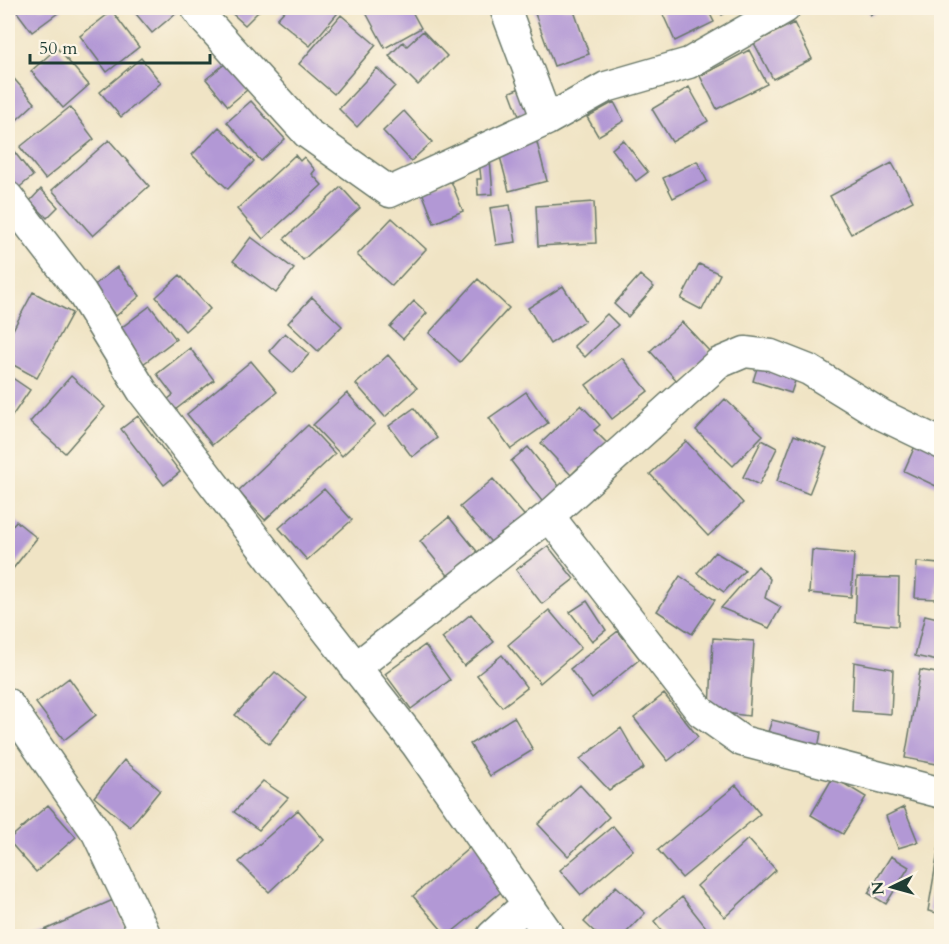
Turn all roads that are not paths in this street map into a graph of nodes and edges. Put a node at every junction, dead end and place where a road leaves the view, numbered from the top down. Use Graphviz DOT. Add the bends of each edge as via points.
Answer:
graph roads {
  1 [pos="196,8"];
  2 [pos="505,8"];
  3 [pos="785,8"];
  4 [pos="547,120"];
  5 [pos="8,197"];
  6 [pos="942,444"];
  7 [pos="549,516"];
  8 [pos="356,668"];
  9 [pos="8,704"];
  10 [pos="942,793"];
  11 [pos="527,904"];
  12 [pos="146,936"];
  13 [pos="492,936"];
  14 [pos="550,936"];
  1 -- 4 [label="street" via="307,133 390,192"];
  2 -- 4 [label="street"];
  3 -- 4 [label="street" via="689,63 606,87"];
  5 -- 8 [label="street" via="82,293 143,392"];
  6 -- 7 [label="street" via="882,416 809,370 771,355 745,352 719,363"];
  7 -- 8 [label="street"];
  7 -- 10 [label="street" via="701,712 742,741"];
  8 -- 11 [label="street" via="416,744"];
  9 -- 12 [label="street" via="97,833"];
  11 -- 13 [label="street"];
  11 -- 14 [label="street"];
}
